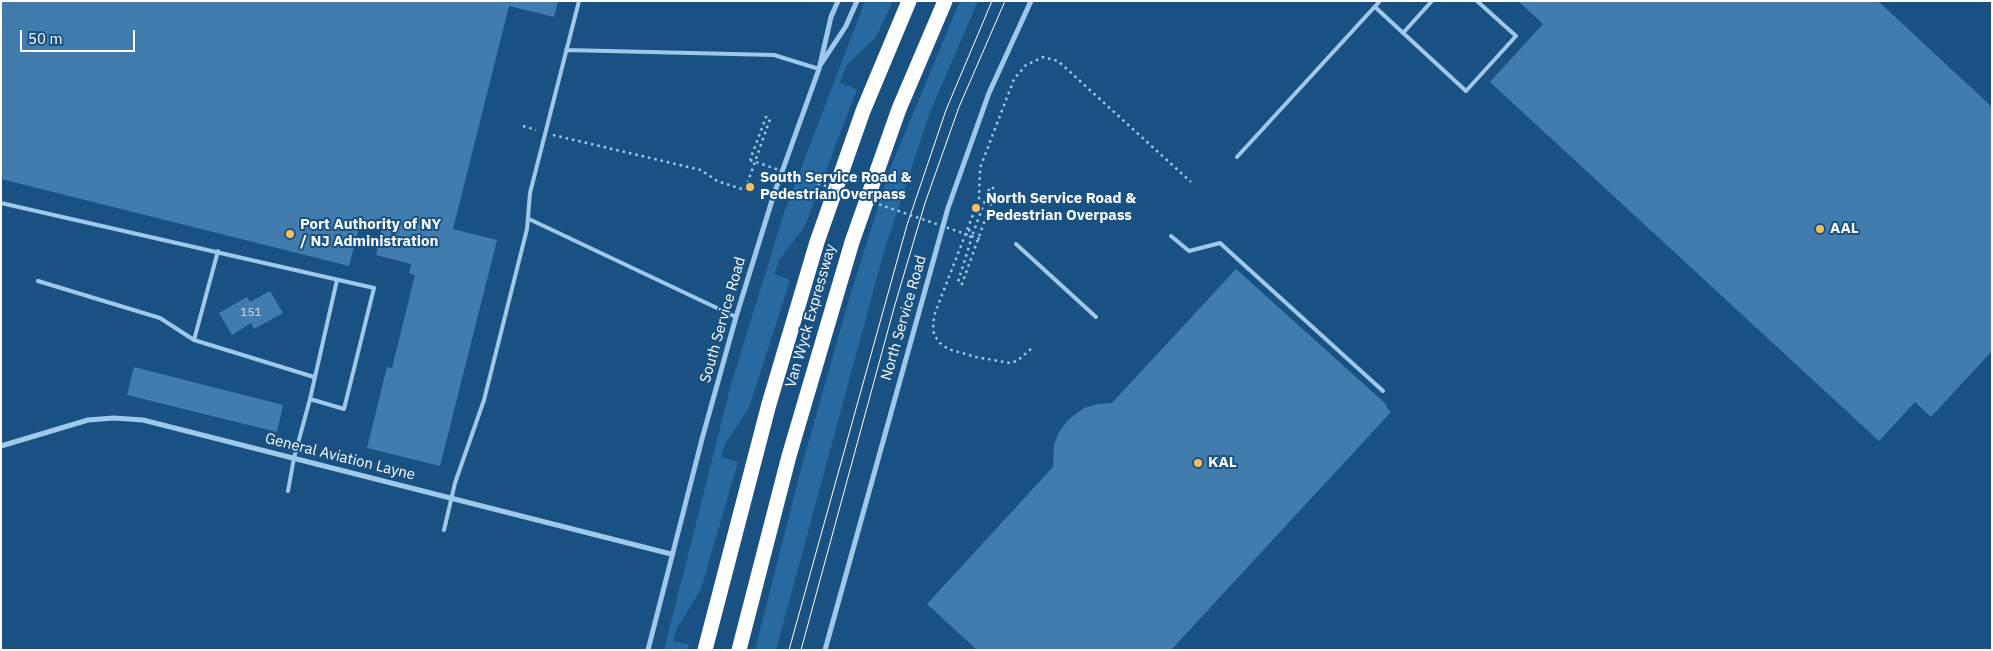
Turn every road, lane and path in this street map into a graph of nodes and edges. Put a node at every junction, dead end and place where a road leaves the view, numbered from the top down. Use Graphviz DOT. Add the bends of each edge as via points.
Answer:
graph roads {
  1 [pos="579,1"];
  2 [pos="838,1"];
  3 [pos="857,1"];
  4 [pos="909,1"];
  5 [pos="945,1"];
  6 [pos="1031,1"];
  7 [pos="1380,1"];
  8 [pos="1432,1"];
  9 [pos="1477,1"];
  10 [pos="1375,7"];
  11 [pos="1403,33"];
  12 [pos="566,50"];
  13 [pos="818,69"];
  14 [pos="523,126"];
  15 [pos="544,133"];
  16 [pos="1237,157"];
  17 [pos="1191,182"];
  18 [pos="1,203"];
  19 [pos="529,220"];
  20 [pos="969,229"];
  21 [pos="972,236"];
  22 [pos="1171,236"];
  23 [pos="980,239"];
  24 [pos="1016,244"];
  25 [pos="218,252"];
  26 [pos="337,280"];
  27 [pos="38,281"];
  28 [pos="736,317"];
  29 [pos="1096,317"];
  30 [pos="194,340"];
  31 [pos="1030,349"];
  32 [pos="314,377"];
  33 [pos="1383,391"];
  34 [pos="310,398"];
  35 [pos="1,446"];
  36 [pos="294,458"];
  37 [pos="288,491"];
  38 [pos="451,498"];
  39 [pos="444,530"];
  40 [pos="671,554"];
  41 [pos="648,650"];
  42 [pos="705,650"];
  43 [pos="739,650"];
  44 [pos="825,650"];
  1 -- 12 [label="lane"];
  2 -- 13 [label="street, South Service Road"];
  3 -- 13 [label="street" via="846,26"];
  4 -- 42 [label="highway, Van Wyck Expressway" via="863,111 814,251 757,449"];
  5 -- 43 [label="highway, Van Wyck Expressway" via="899,110 852,242 789,456"];
  6 -- 44 [label="street, North Service Road" via="989,93 948,208"];
  7 -- 10 [label="lane"];
  8 -- 11 [label="lane"];
  9 -- 11 [label="lane" via="1516,36 1466,91"];
  10 -- 11 [label="lane"];
  10 -- 16 [label="lane"];
  12 -- 13 [label="lane" via="774,55"];
  12 -- 15 [label="lane"];
  13 -- 28 [label="street, South Service Road" via="774,194"];
  14 -- 15 [label="path"];
  15 -- 19 [label="lane" via="530,193"];
  15 -- 21 [label="path, bridge" via="701,170 718,181 745,190 770,118 766,117 750,160"];
  17 -- 20 [label="path" via="1075,75 1058,61 1043,57 1026,65 1014,79 980,168 979,199"];
  18 -- 25 [label="lane"];
  19 -- 28 [label="lane"];
  19 -- 38 [label="lane" via="482,406"];
  20 -- 21 [label="path" via="971,240 958,282 962,284 996,189 990,187"];
  20 -- 31 [label="path" via="935,312 934,335 948,349 1002,363 1017,361"];
  21 -- 23 [label="path, bridge"];
  22 -- 33 [label="lane" via="1189,252 1220,243"];
  24 -- 29 [label="lane"];
  25 -- 26 [label="lane"];
  25 -- 30 [label="lane"];
  26 -- 32 [label="lane"];
  26 -- 34 [label="lane" via="374,288 344,409"];
  27 -- 30 [label="lane" via="160,318"];
  28 -- 40 [label="street, South Service Road"];
  30 -- 32 [label="lane"];
  32 -- 34 [label="lane"];
  34 -- 36 [label="lane"];
  35 -- 36 [label="street, General Aviation Layne" via="88,420 126,418"];
  36 -- 37 [label="lane"];
  36 -- 38 [label="street, General Aviation Layne"];
  38 -- 39 [label="lane"];
  38 -- 40 [label="street, General Aviation Layne"];
  40 -- 41 [label="street, South Service Road"];
}
